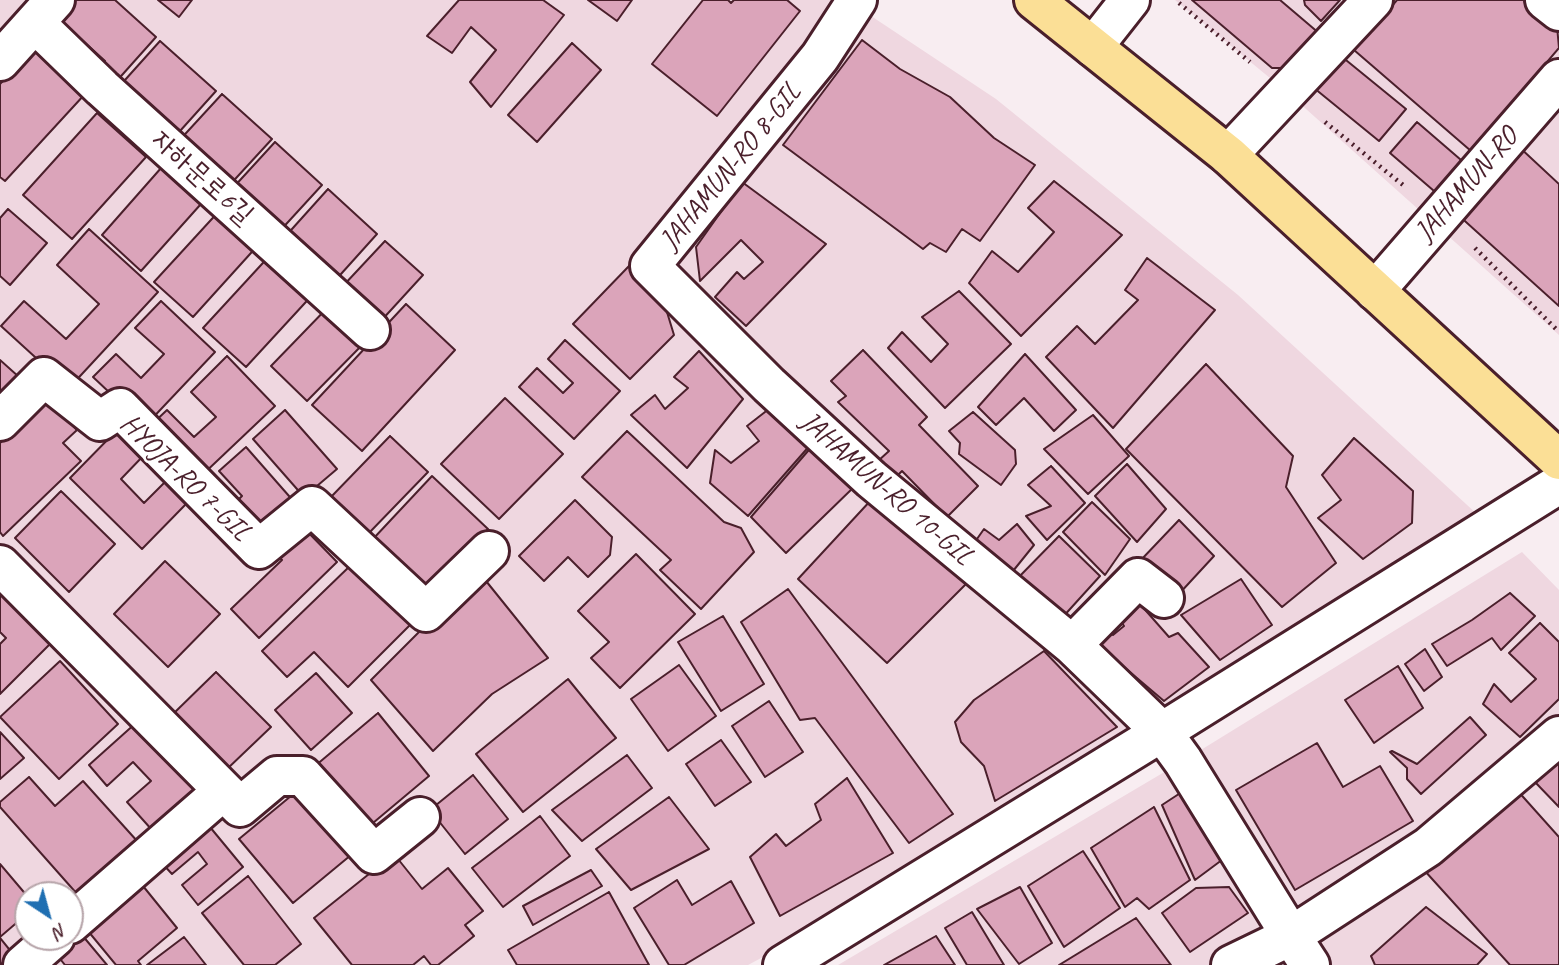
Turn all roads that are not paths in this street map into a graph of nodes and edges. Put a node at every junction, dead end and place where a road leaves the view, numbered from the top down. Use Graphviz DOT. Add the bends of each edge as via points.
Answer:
graph roads {
  1 [pos="857,0"];
  2 [pos="1034,0"];
  3 [pos="1130,0"];
  4 [pos="1373,0"];
  5 [pos="22,30"];
  6 [pos="1093,47"];
  7 [pos="1559,79"];
  8 [pos="1228,155"];
  9 [pos="1375,291"];
  10 [pos="708,324"];
  11 [pos="370,330"];
  12 [pos="0,421"];
  13 [pos="1559,460"];
  14 [pos="1559,484"];
  15 [pos="489,551"];
  16 [pos="0,565"];
  17 [pos="1164,598"];
  18 [pos="1072,645"];
  19 [pos="1162,732"];
  20 [pos="1559,736"];
  21 [pos="223,791"];
  22 [pos="420,817"];
  23 [pos="84,912"];
  24 [pos="1300,950"];
  25 [pos="39,951"];
  26 [pos="805,959"];
  27 [pos="23,965"];
  28 [pos="1231,965"];
  1 -- 10 [label="street, JAHAMUN-RO 8-GIL" via="820,57 650,265"];
  2 -- 6 [label="main road"];
  3 -- 6 [label="street"];
  4 -- 8 [label="street"];
  5 -- 11 [label="street, 자하문로6길" via="102,88"];
  6 -- 8 [label="main road"];
  7 -- 9 [label="street, JAHAMUN-RO"];
  8 -- 9 [label="main road"];
  9 -- 13 [label="main road"];
  10 -- 18 [label="street, JAHAMUN-RO 10-GIL" via="871,479"];
  12 -- 15 [label="street, HYOJA-RO 7-GIL" via="44,377 100,421 120,408 259,549 312,506 426,612"];
  14 -- 19 [label="street"];
  16 -- 21 [label="street"];
  17 -- 18 [label="street" via="1138,578"];
  18 -- 19 [label="street, JAHAMUN-RO 10-GIL"];
  19 -- 24 [label="street, JAHAMUN-RO 10-GIL"];
  19 -- 26 [label="street"];
  20 -- 24 [label="street"];
  21 -- 22 [label="street" via="240,807 277,776 303,776 374,854"];
  21 -- 23 [label="street"];
  24 -- 28 [label="street"];
  25 -- 27 [label="street"];
}
